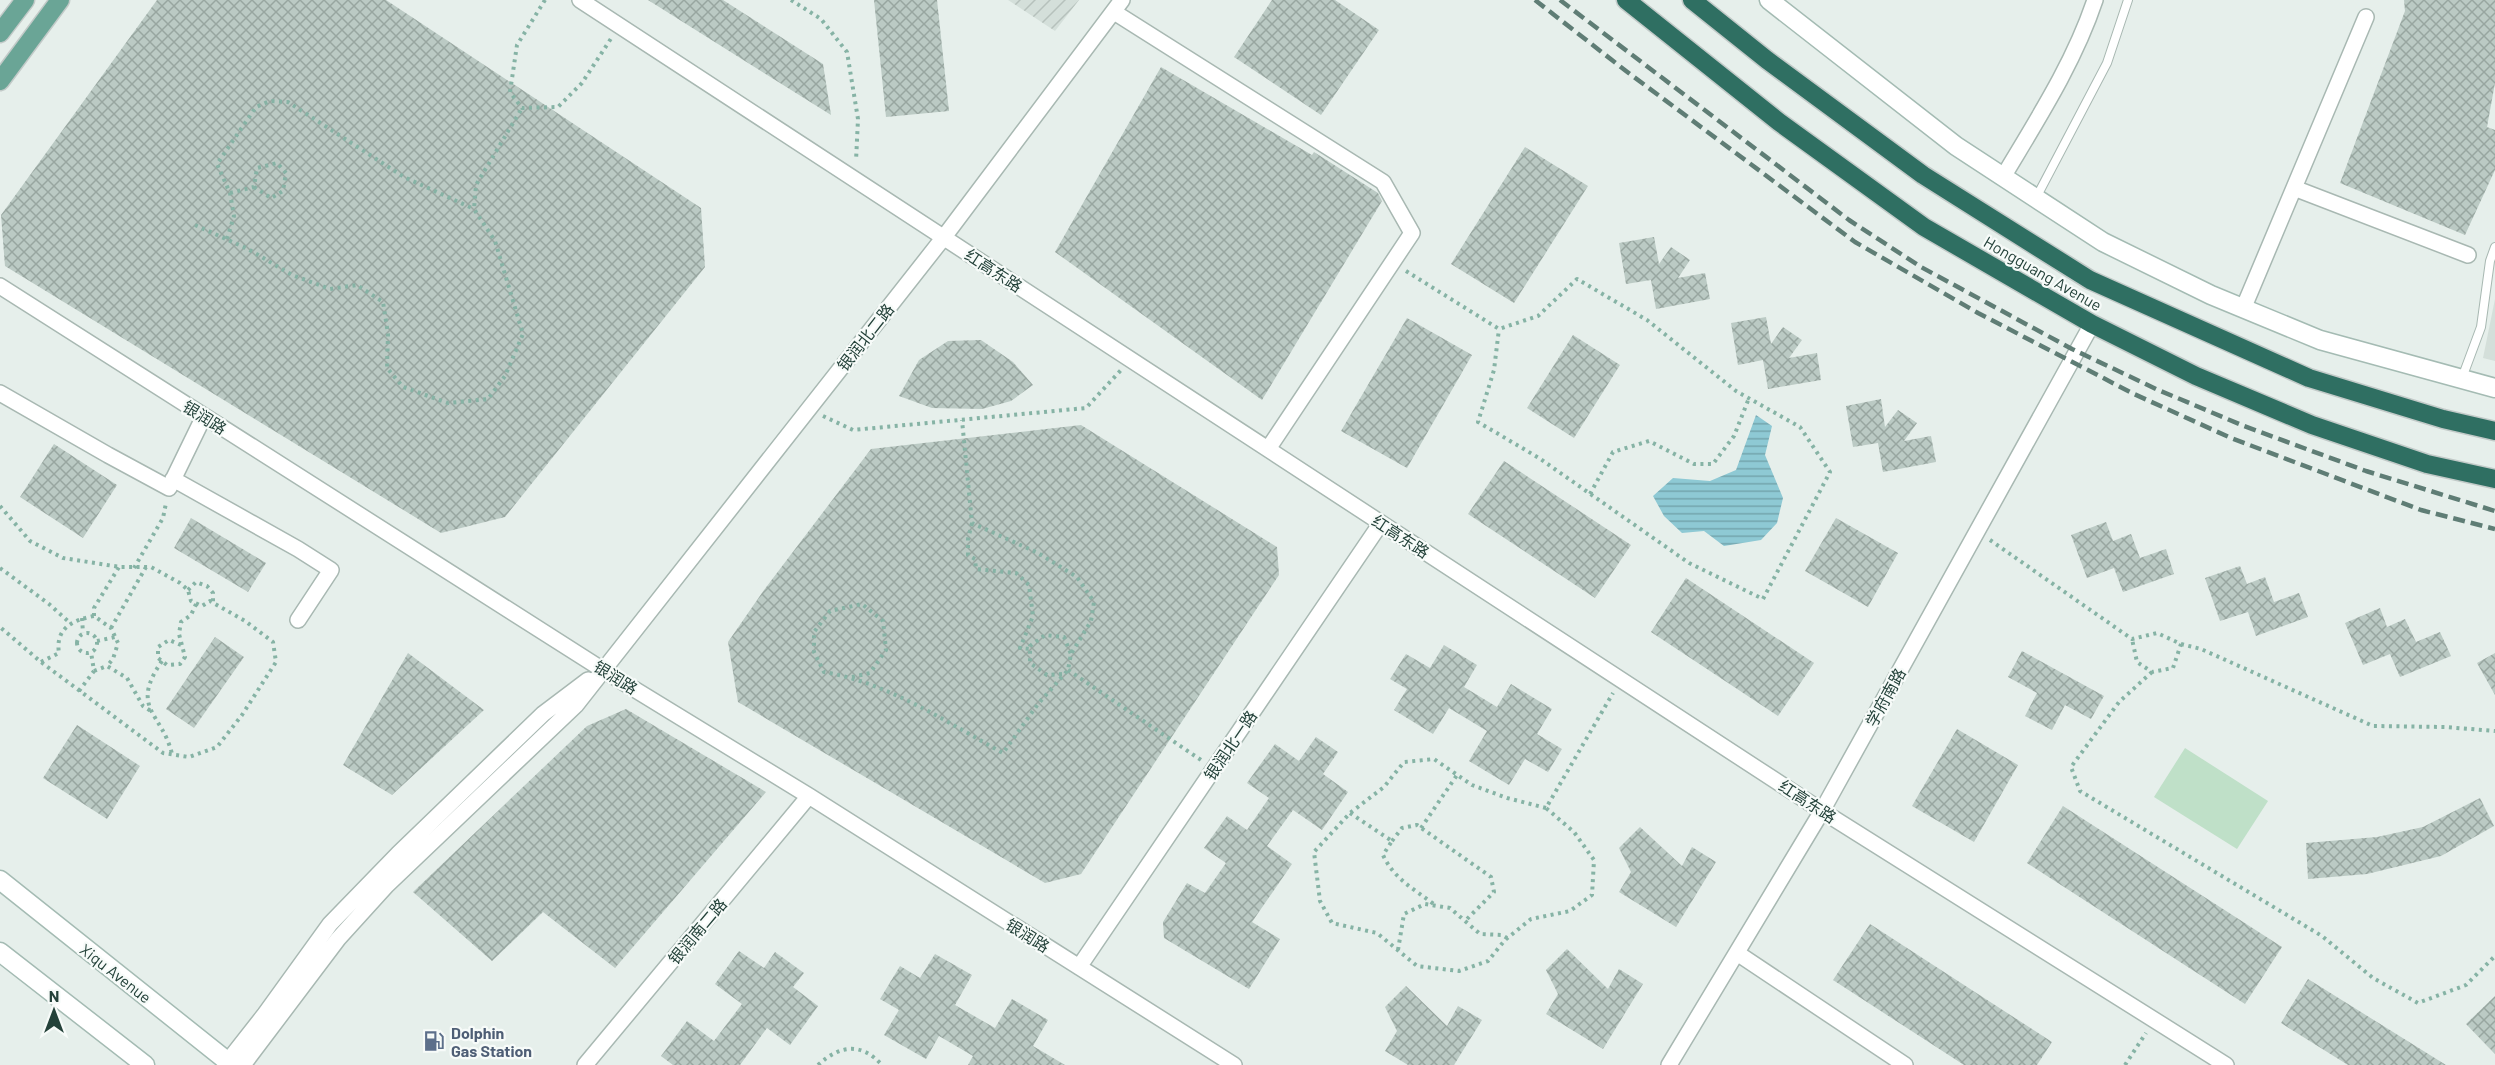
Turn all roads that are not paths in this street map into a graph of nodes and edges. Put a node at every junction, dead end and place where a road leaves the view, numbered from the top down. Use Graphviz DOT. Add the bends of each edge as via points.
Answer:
graph roads {
  1 [pos="25,0"];
  2 [pos="60,0"];
  3 [pos="580,0"];
  4 [pos="1626,0"];
  5 [pos="1692,0"];
  6 [pos="1769,0"];
  7 [pos="2095,0"];
  8 [pos="2128,0"];
  9 [pos="1118,6"];
  10 [pos="2366,17"];
  11 [pos="0,33"];
  12 [pos="0,81"];
  13 [pos="2003,177"];
  14 [pos="2294,188"];
  15 [pos="2036,198"];
  16 [pos="944,237"];
  17 [pos="2495,247"];
  18 [pos="2468,255"];
  19 [pos="0,286"];
  20 [pos="2243,309"];
  21 [pos="2092,324"];
  22 [pos="2462,379"];
  23 [pos="2495,388"];
  24 [pos="0,393"];
  25 [pos="204,416"];
  26 [pos="2495,431"];
  27 [pos="1268,449"];
  28 [pos="2495,479"];
  29 [pos="171,483"];
  30 [pos="1381,523"];
  31 [pos="298,620"];
  32 [pos="603,670"];
  33 [pos="808,796"];
  34 [pos="1822,811"];
  35 [pos="0,880"];
  36 [pos="0,952"];
  37 [pos="1737,953"];
  38 [pos="1079,968"];
  39 [pos="232,1064"];
  40 [pos="145,1065"];
  41 [pos="585,1065"];
  42 [pos="1234,1065"];
  43 [pos="1669,1065"];
  44 [pos="1905,1065"];
  45 [pos="2226,1065"];
  1 -- 11 [label="main road"];
  2 -- 12 [label="main road"];
  3 -- 16 [label="street, 红高东路"];
  4 -- 21 [label="highway, Hongguang Avenue" via="1779,122 1924,227"];
  5 -- 26 [label="highway, Hongguang Avenue" via="1923,175 2090,280 2309,378"];
  6 -- 13 [label="main road" via="1956,146"];
  7 -- 13 [label="street" via="2084,34"];
  8 -- 15 [label="lane" via="2107,63"];
  9 -- 16 [label="street, 银润北二路"];
  9 -- 27 [label="street" via="1383,182 1412,233"];
  10 -- 14 [label="street"];
  13 -- 15 [label="main road"];
  14 -- 18 [label="street"];
  14 -- 20 [label="street"];
  15 -- 20 [label="main road" via="2103,242"];
  16 -- 27 [label="street, 红高东路"];
  16 -- 32 [label="street, 银润北二路"];
  17 -- 22 [label="lane" via="2481,327"];
  19 -- 25 [label="street, 银润路"];
  20 -- 22 [label="main road" via="2320,340"];
  21 -- 28 [label="highway, Hongguang Avenue" via="2196,376 2312,425 2427,464"];
  21 -- 34 [label="street, 学府南路"];
  22 -- 23 [label="main road"];
  24 -- 29 [label="street"];
  25 -- 29 [label="street"];
  25 -- 32 [label="street, 银润路"];
  27 -- 30 [label="street, 红高东路"];
  29 -- 31 [label="street" via="331,570"];
  30 -- 34 [label="street, 红高东路"];
  30 -- 38 [label="street, 银润北一路"];
  32 -- 33 [label="street, 银润路"];
  32 -- 39 [label="street, 银润北二路" via="543,714 330,924"];
  33 -- 38 [label="street, 银润路"];
  33 -- 41 [label="street, 银润南二路"];
  34 -- 37 [label="street, 学府南路"];
  34 -- 45 [label="street, 红高东路"];
  35 -- 39 [label="main road, Xiqu Avenue"];
  36 -- 40 [label="main road"];
  37 -- 43 [label="street, 学府南路"];
  37 -- 44 [label="street"];
  38 -- 42 [label="street, 银润路"];
}
